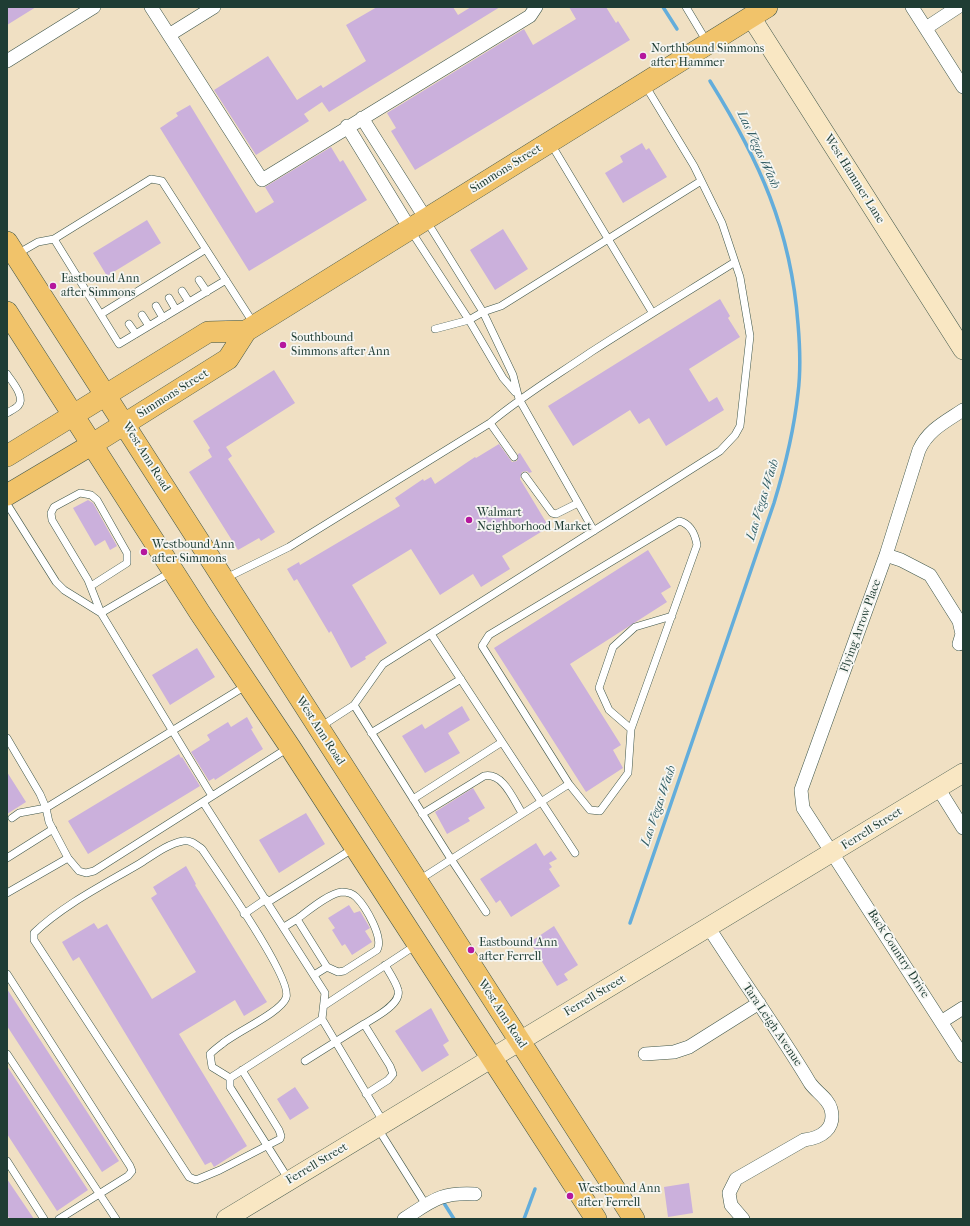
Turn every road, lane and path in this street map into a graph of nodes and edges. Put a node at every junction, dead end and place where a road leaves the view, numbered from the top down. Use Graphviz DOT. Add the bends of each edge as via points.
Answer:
graph roads {
  1 [pos="94,7"];
  2 [pos="151,7"];
  3 [pos="214,7"];
  4 [pos="536,7"];
  5 [pos="686,7"];
  6 [pos="912,7"];
  7 [pos="958,7"];
  8 [pos="754,10"];
  9 [pos="926,28"];
  10 [pos="170,35"];
  11 [pos="708,44"];
  12 [pos="7,61"];
  13 [pos="644,84"];
  14 [pos="963,87"];
  15 [pos="362,118"];
  16 [pos="348,126"];
  17 [pos="550,142"];
  18 [pos="701,181"];
  19 [pos="418,224"];
  20 [pos="607,238"];
  21 [pos="54,239"];
  22 [pos="11,248"];
  23 [pos="206,249"];
  24 [pos="735,262"];
  25 [pos="199,280"];
  26 [pos="226,280"];
  27 [pos="182,291"];
  28 [pos="207,292"];
  29 [pos="169,298"];
  30 [pos="189,302"];
  31 [pos="156,306"];
  32 [pos="176,310"];
  33 [pos="7,312"];
  34 [pos="483,312"];
  35 [pos="652,312"];
  36 [pos="101,314"];
  37 [pos="142,315"];
  38 [pos="163,318"];
  39 [pos="469,320"];
  40 [pos="129,324"];
  41 [pos="149,326"];
  42 [pos="250,328"];
  43 [pos="435,330"];
  44 [pos="136,334"];
  45 [pos="963,350"];
  46 [pos="7,374"];
  47 [pos="515,392"];
  48 [pos="106,394"];
  49 [pos="519,399"];
  50 [pos="963,410"];
  51 [pos="7,413"];
  52 [pos="73,416"];
  53 [pos="490,423"];
  54 [pos="125,424"];
  55 [pos="91,445"];
  56 [pos="7,456"];
  57 [pos="514,457"];
  58 [pos="525,476"];
  59 [pos="7,495"];
  60 [pos="578,503"];
  61 [pos="7,504"];
  62 [pos="594,531"];
  63 [pos="886,555"];
  64 [pos="173,570"];
  65 [pos="224,579"];
  66 [pos="91,586"];
  67 [pos="101,613"];
  68 [pos="672,616"];
  69 [pos="431,634"];
  70 [pos="959,644"];
  71 [pos="461,679"];
  72 [pos="248,684"];
  73 [pos="354,705"];
  74 [pos="318,729"];
  75 [pos="631,729"];
  76 [pos="173,730"];
  77 [pos="371,732"];
  78 [pos="7,738"];
  79 [pos="502,742"];
  80 [pos="290,747"];
  81 [pos="963,773"];
  82 [pos="569,784"];
  83 [pos="938,788"];
  84 [pos="212,796"];
  85 [pos="413,799"];
  86 [pos="204,802"];
  87 [pos="541,802"];
  88 [pos="46,808"];
  89 [pos="422,814"];
  90 [pos="522,814"];
  91 [pos="12,818"];
  92 [pos="963,828"];
  93 [pos="53,829"];
  94 [pos="355,847"];
  95 [pos="575,853"];
  96 [pos="832,853"];
  97 [pos="7,858"];
  98 [pos="68,858"];
  99 [pos="450,859"];
  100 [pos="417,882"];
  101 [pos="7,893"];
  102 [pos="267,901"];
  103 [pos="486,912"];
  104 [pos="244,914"];
  105 [pos="297,919"];
  106 [pos="284,927"];
  107 [pos="709,928"];
  108 [pos="418,944"];
  109 [pos="386,964"];
  110 [pos="327,968"];
  111 [pos="7,974"];
  112 [pos="314,975"];
  113 [pos="759,1003"];
  114 [pos="325,1005"];
  115 [pos="963,1008"];
  116 [pos="322,1019"];
  117 [pos="941,1022"];
  118 [pos="364,1024"];
  119 [pos="520,1042"];
  120 [pos="336,1043"];
  121 [pos="7,1054"];
  122 [pos="645,1054"];
  123 [pos="963,1056"];
  124 [pos="491,1059"];
  125 [pos="305,1061"];
  126 [pos="242,1070"];
  127 [pos="230,1078"];
  128 [pos="366,1094"];
  129 [pos="380,1125"];
  130 [pos="268,1147"];
  131 [pos="7,1161"];
  132 [pos="290,1180"];
  133 [pos="99,1193"];
  134 [pos="475,1194"];
  135 [pos="426,1205"];
  136 [pos="44,1219"];
  137 [pos="59,1219"];
  138 [pos="116,1219"];
  139 [pos="226,1219"];
  140 [pos="404,1219"];
  141 [pos="596,1219"];
  142 [pos="634,1219"];
  143 [pos="743,1219"];
  1 -- 12 [label="street"];
  2 -- 10 [label="street"];
  3 -- 10 [label="street"];
  4 -- 15 [label="street" via="530,16"];
  5 -- 11 [label="lane"];
  6 -- 9 [label="street"];
  7 -- 9 [label="street"];
  8 -- 11 [label="main road, Simmons Street"];
  8 -- 45 [label="street, West Hammer Lane"];
  9 -- 14 [label="street"];
  10 -- 16 [label="street" via="262,180"];
  11 -- 13 [label="main road, Simmons Street"];
  13 -- 17 [label="main road, Simmons Street"];
  13 -- 18 [label="lane"];
  15 -- 16 [label="street"];
  15 -- 19 [label="street"];
  16 -- 19 [label="street"];
  17 -- 19 [label="main road, Simmons Street"];
  17 -- 20 [label="lane"];
  18 -- 20 [label="lane"];
  18 -- 24 [label="lane" via="722,223"];
  19 -- 34 [label="lane"];
  19 -- 39 [label="lane"];
  19 -- 42 [label="main road, Simmons Street"];
  20 -- 34 [label="lane" via="501,306"];
  20 -- 35 [label="lane"];
  21 -- 22 [label="lane"];
  21 -- 23 [label="lane" via="151,179 162,181"];
  21 -- 36 [label="lane"];
  22 -- 48 [label="main road, West Ann Road"];
  23 -- 26 [label="lane"];
  23 -- 36 [label="lane" via="189,264 119,307"];
  24 -- 35 [label="lane"];
  24 -- 62 [label="lane" via="750,336 740,426 720,451"];
  25 -- 28 [label="lane"];
  26 -- 28 [label="lane"];
  26 -- 42 [label="lane"];
  27 -- 30 [label="lane"];
  28 -- 30 [label="lane"];
  29 -- 32 [label="lane"];
  30 -- 32 [label="lane"];
  31 -- 38 [label="lane"];
  32 -- 38 [label="lane"];
  33 -- 52 [label="main road"];
  34 -- 39 [label="lane"];
  34 -- 47 [label="lane" via="513,375"];
  35 -- 49 [label="lane"];
  36 -- 44 [label="lane" via="119,344"];
  37 -- 41 [label="lane"];
  38 -- 41 [label="lane"];
  39 -- 43 [label="lane"];
  39 -- 47 [label="lane" via="503,378"];
  40 -- 44 [label="lane"];
  41 -- 44 [label="lane"];
  42 -- 48 [label="main road" via="208,332"];
  42 -- 54 [label="main road, Simmons Street" via="228,359"];
  46 -- 51 [label="lane" via="19,393 20,401 18,406"];
  47 -- 49 [label="lane"];
  48 -- 52 [label="main road"];
  48 -- 54 [label="main road, West Ann Road"];
  49 -- 53 [label="lane"];
  49 -- 60 [label="lane"];
  50 -- 63 [label="street, Flying Arrow Place" via="932,430 925,438 905,491"];
  52 -- 55 [label="main road"];
  52 -- 56 [label="main road"];
  53 -- 57 [label="lane"];
  53 -- 65 [label="lane" via="289,548"];
  54 -- 55 [label="main road, Simmons Street"];
  54 -- 65 [label="main road, West Ann Road"];
  55 -- 59 [label="main road, Simmons Street"];
  55 -- 64 [label="main road"];
  58 -- 60 [label="lane" via="552,513 556,514"];
  60 -- 62 [label="lane"];
  61 -- 67 [label="lane" via="56,582 64,590"];
  62 -- 69 [label="lane"];
  63 -- 70 [label="street" via="930,575 959,621 962,634"];
  63 -- 96 [label="street, Flying Arrow Place" via="802,790 803,808"];
  64 -- 67 [label="lane"];
  64 -- 72 [label="main road"];
  65 -- 74 [label="main road, West Ann Road"];
  66 -- 66 [label="lane" via="127,563 127,553 97,500 91,494 80,493 54,507 51,512 52,520"];
  66 -- 67 [label="lane"];
  67 -- 76 [label="lane"];
  68 -- 75 [label="lane"];
  68 -- 75 [label="lane" via="635,627 613,647 599,688 609,710"];
  68 -- 82 [label="lane" via="697,545 690,527 679,521 489,635 483,642 482,646"];
  69 -- 71 [label="lane"];
  69 -- 73 [label="lane" via="383,664"];
  71 -- 77 [label="lane"];
  71 -- 79 [label="lane"];
  72 -- 76 [label="lane"];
  72 -- 80 [label="main road"];
  73 -- 74 [label="lane"];
  73 -- 77 [label="lane"];
  74 -- 80 [label="main road"];
  74 -- 100 [label="main road, West Ann Road"];
  75 -- 82 [label="lane" via="628,773 600,810 590,810"];
  76 -- 84 [label="lane"];
  76 -- 88 [label="lane"];
  77 -- 85 [label="lane"];
  78 -- 88 [label="lane"];
  79 -- 85 [label="lane"];
  79 -- 87 [label="lane"];
  80 -- 84 [label="lane"];
  80 -- 94 [label="main road"];
  81 -- 83 [label="street, Ferrell Street"];
  82 -- 87 [label="lane"];
  83 -- 92 [label="street"];
  83 -- 96 [label="street, Ferrell Street"];
  84 -- 86 [label="lane"];
  85 -- 89 [label="lane"];
  86 -- 98 [label="lane" via="94,871 79,871"];
  86 -- 102 [label="lane"];
  87 -- 90 [label="lane"];
  87 -- 95 [label="lane"];
  88 -- 91 [label="lane" via="19,813"];
  88 -- 93 [label="lane"];
  89 -- 90 [label="lane" via="490,774 499,778"];
  89 -- 99 [label="lane"];
  90 -- 99 [label="lane"];
  93 -- 97 [label="lane"];
  93 -- 98 [label="lane"];
  94 -- 102 [label="lane"];
  94 -- 108 [label="main road"];
  96 -- 107 [label="street, Ferrell Street"];
  96 -- 117 [label="street, Back Country Drive"];
  98 -- 101 [label="lane"];
  99 -- 100 [label="lane"];
  99 -- 103 [label="lane"];
  100 -- 119 [label="main road, West Ann Road"];
  102 -- 104 [label="lane"];
  102 -- 106 [label="lane"];
  104 -- 127 [label="lane" via="273,959 286,986 286,998 279,1007 222,1043 210,1054 212,1067"];
  104 -- 130 [label="lane" via="202,849 191,841 182,841 88,894 43,925 34,933 34,940 189,1177 196,1180"];
  105 -- 106 [label="lane"];
  105 -- 110 [label="lane"];
  105 -- 110 [label="lane" via="334,894 342,892 357,898 373,924 379,942 377,950 344,971 338,972"];
  106 -- 112 [label="lane"];
  107 -- 113 [label="street, Tara Leigh Avenue"];
  107 -- 119 [label="street, Ferrell Street"];
  108 -- 109 [label="lane"];
  108 -- 124 [label="main road"];
  109 -- 114 [label="lane"];
  109 -- 118 [label="lane" via="399,991 398,997 393,1005"];
  110 -- 112 [label="lane"];
  111 -- 133 [label="lane" via="130,1166 132,1171 128,1176"];
  112 -- 114 [label="lane" via="325,993"];
  113 -- 122 [label="street" via="689,1047 674,1052"];
  113 -- 143 [label="street, Tara Leigh Avenue" via="814,1088 827,1101 831,1109 832,1122 823,1135 804,1140 736,1179 729,1193 731,1205"];
  114 -- 116 [label="lane"];
  115 -- 117 [label="street"];
  116 -- 120 [label="lane"];
  116 -- 126 [label="lane"];
  117 -- 123 [label="street, Back Country Drive"];
  118 -- 120 [label="lane"];
  118 -- 128 [label="lane" via="390,1066 392,1074 388,1080"];
  119 -- 124 [label="street, Ferrell Street"];
  119 -- 142 [label="main road, West Ann Road"];
  120 -- 125 [label="lane"];
  120 -- 128 [label="lane"];
  121 -- 133 [label="lane"];
  124 -- 129 [label="street, Ferrell Street"];
  124 -- 141 [label="main road"];
  126 -- 127 [label="lane"];
  126 -- 130 [label="lane" via="281,1136"];
  127 -- 130 [label="lane" via="230,1087"];
  128 -- 129 [label="lane"];
  129 -- 132 [label="street, Ferrell Street"];
  129 -- 135 [label="lane"];
  130 -- 132 [label="lane"];
  131 -- 136 [label="lane"];
  132 -- 139 [label="street, Ferrell Street"];
  133 -- 137 [label="lane"];
  133 -- 138 [label="lane"];
  134 -- 135 [label="street" via="454,1193"];
  135 -- 140 [label="street"];
}
